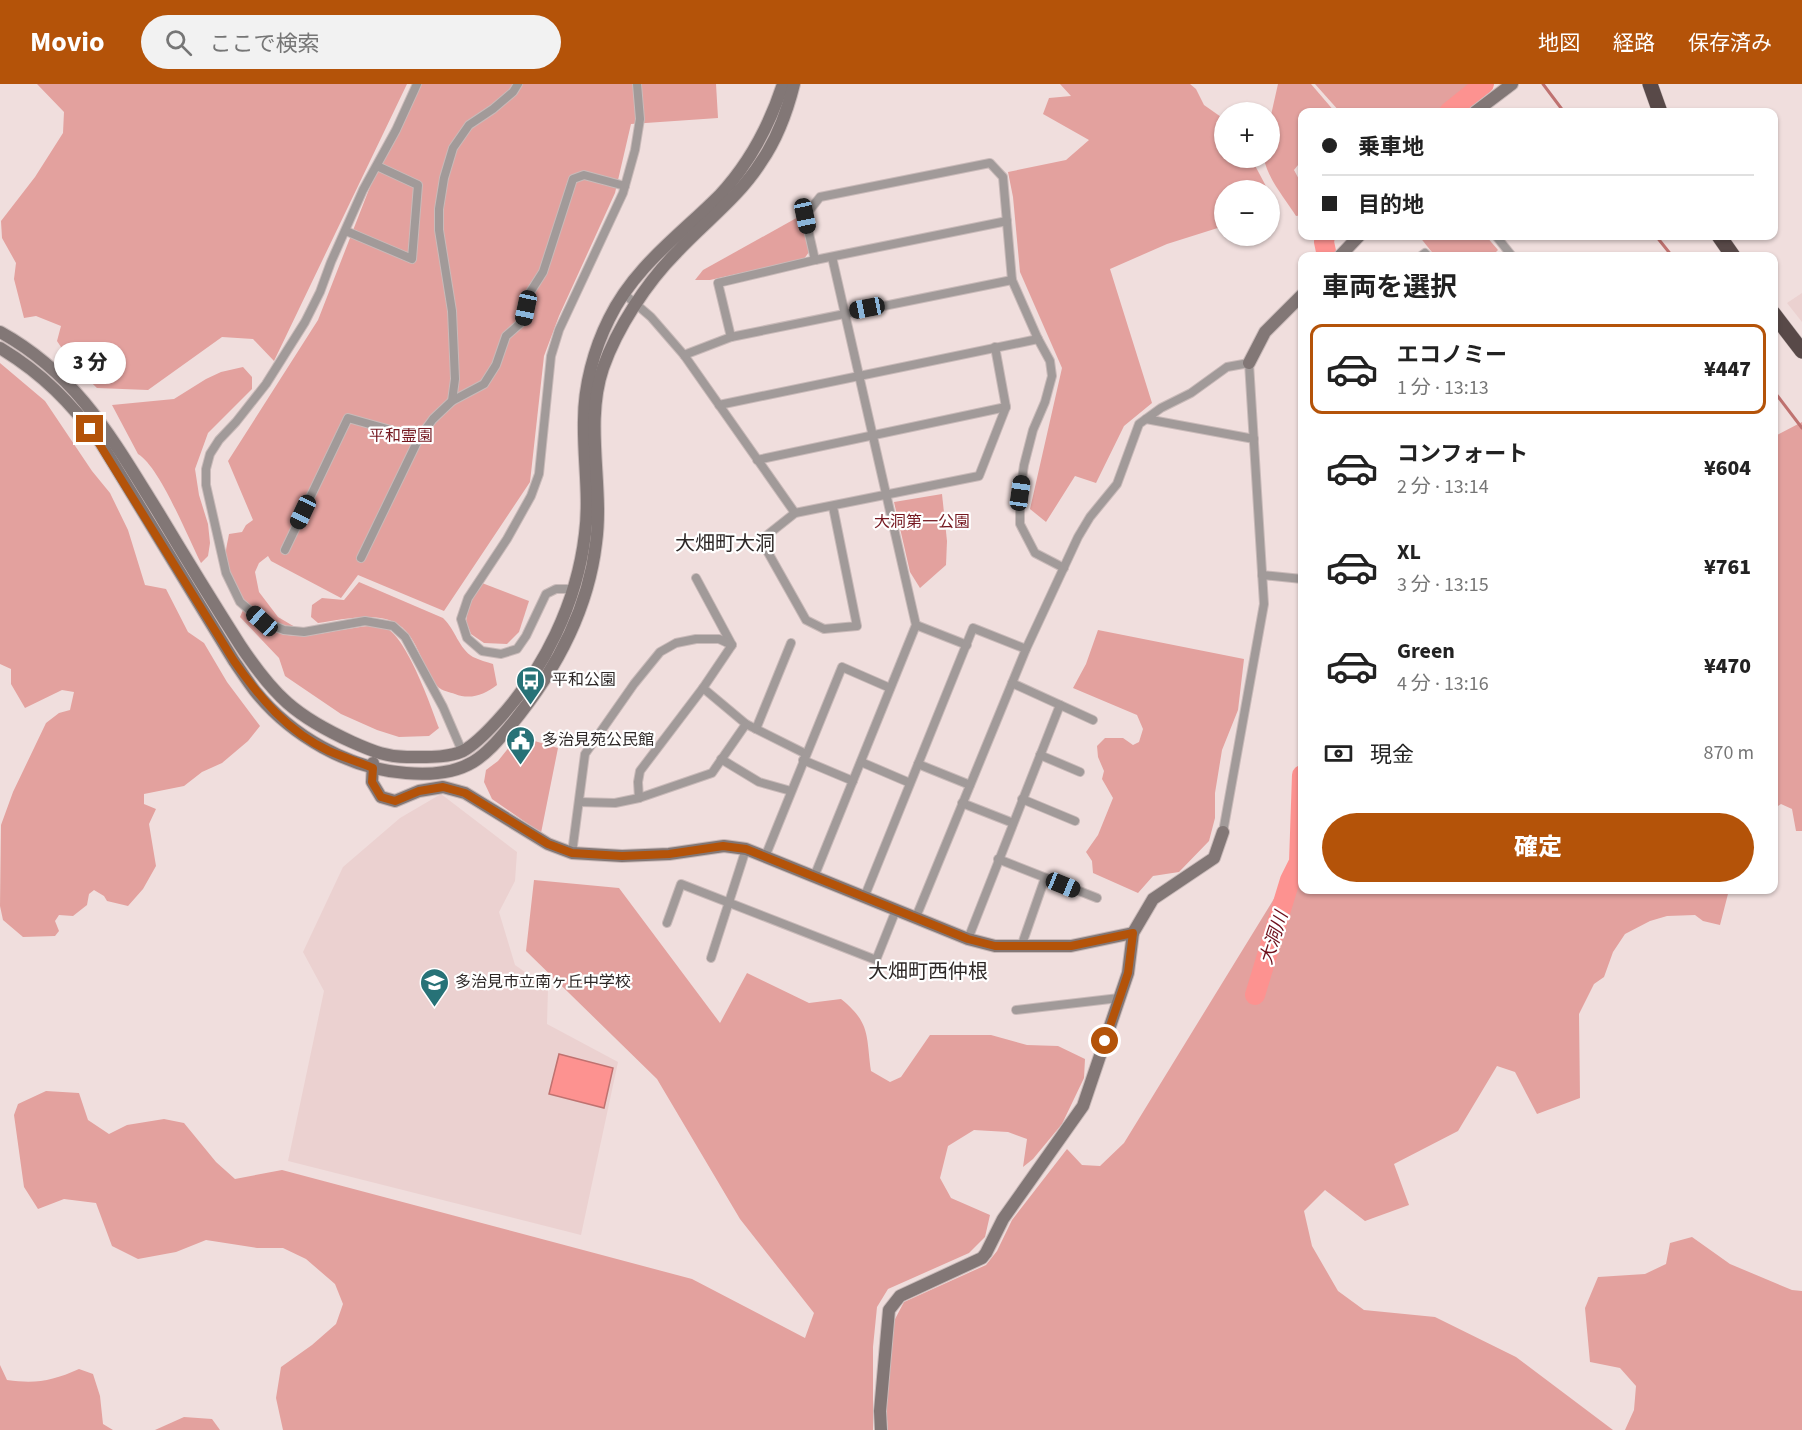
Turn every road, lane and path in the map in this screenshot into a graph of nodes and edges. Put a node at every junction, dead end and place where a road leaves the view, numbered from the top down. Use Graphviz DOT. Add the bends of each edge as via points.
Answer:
graph roads {
  1 [pos="417,84"];
  2 [pos="518,84"];
  3 [pos="637,84"];
  4 [pos="783,84"];
  5 [pos="794,84"];
  6 [pos="1512,84"];
  7 [pos="1650,84"];
  8 [pos="1479,108"];
  9 [pos="1659,108"];
  10 [pos="377,166"];
  11 [pos="625,186"];
  12 [pos="1007,221"];
  13 [pos="346,231"];
  14 [pos="1355,240"];
  15 [pos="1345,252"];
  16 [pos="832,257"];
  17 [pos="815,260"];
  18 [pos="1012,280"];
  19 [pos="623,293"];
  20 [pos="1298,299"];
  21 [pos="636,304"];
  22 [pos="846,312"];
  23 [pos="1778,320"];
  24 [pos="0,332"];
  25 [pos="731,337"];
  26 [pos="1038,339"];
  27 [pos="995,347"];
  28 [pos="0,348"];
  29 [pos="1802,351"];
  30 [pos="684,355"];
  31 [pos="1249,363"];
  32 [pos="860,375"];
  33 [pos="452,401"];
  34 [pos="719,405"];
  35 [pos="1006,407"];
  36 [pos="1146,419"];
  37 [pos="873,436"];
  38 [pos="419,438"];
  39 [pos="1254,439"];
  40 [pos="757,460"];
  41 [pos="886,496"];
  42 [pos="832,507"];
  43 [pos="795,513"];
  44 [pos="285,550"];
  45 [pos="361,558"];
  46 [pos="1064,568"];
  47 [pos="1262,575"];
  48 [pos="696,578"];
  49 [pos="1298,579"];
  50 [pos="573,589"];
  51 [pos="916,625"];
  52 [pos="791,643"];
  53 [pos="732,645"];
  54 [pos="967,645"];
  55 [pos="1026,649"];
  56 [pos="1012,684"];
  57 [pos="703,688"];
  58 [pos="890,688"];
  59 [pos="1060,705"];
  60 [pos="1093,720"];
  61 [pos="747,724"];
  62 [pos="756,729"];
  63 [pos="374,752"];
  64 [pos="462,752"];
  65 [pos="1040,755"];
  66 [pos="804,757"];
  67 [pos="721,759"];
  68 [pos="861,762"];
  69 [pos="918,764"];
  70 [pos="373,768"];
  71 [pos="1080,772"];
  72 [pos="853,781"];
  73 [pos="910,783"];
  74 [pos="970,785"];
  75 [pos="791,791"];
  76 [pos="639,798"];
  77 [pos="1022,799"];
  78 [pos="579,802"];
  79 [pos="962,803"];
  80 [pos="1075,821"];
  81 [pos="1012,823"];
  82 [pos="1223,832"];
  83 [pos="746,849"];
  84 [pos="572,853"];
  85 [pos="765,857"];
  86 [pos="998,859"];
  87 [pos="814,877"];
  88 [pos="1046,878"];
  89 [pos="864,898"];
  90 [pos="1097,898"];
  91 [pos="728,902"];
  92 [pos="896,910"];
  93 [pos="916,917"];
  94 [pos="667,923"];
  95 [pos="1133,933"];
  96 [pos="968,939"];
  97 [pos="1021,947"];
  98 [pos="711,958"];
  99 [pos="1119,998"];
  100 [pos="1016,1010"];
  101 [pos="881,1430"];
  1 -- 10 [label="street"];
  2 -- 33 [label="street" via="493,109 469,125 453,148 444,178 439,230 452,312"];
  3 -- 11 [label="street" via="640,119"];
  4 -- 19 [label="street" via="766,131 736,176 643,267"];
  5 -- 21 [label="street" via="774,141 760,164 726,204 675,253"];
  6 -- 8 [label="street"];
  7 -- 9 [label="highway"];
  10 -- 13 [label="street"];
  10 -- 13 [label="street" via="418,185 412,259"];
  11 -- 33 [label="street" via="584,175 573,179 543,272 529,294 523,321 506,336 484,384"];
  11 -- 50 [label="street" via="559,330 551,356 539,474 507,539 468,598 461,619 466,638 482,651 501,654 517,649 546,594 556,589"];
  12 -- 16 [label="street"];
  12 -- 17 [label="street" via="1003,177 990,163 820,197 805,216"];
  12 -- 18 [label="street"];
  13 -- 64 [label="street" via="305,322 266,384 210,454 206,485 219,548 240,602 262,621 284,630 304,632 365,621 393,626 409,644"];
  14 -- 15 [label="street"];
  16 -- 17 [label="street"];
  16 -- 22 [label="street"];
  17 -- 25 [label="street" via="718,283"];
  18 -- 22 [label="street"];
  18 -- 26 [label="street"];
  19 -- 21 [label="street"];
  19 -- 50 [label="street" via="608,321 588,385 584,418 586,524"];
  20 -- 31 [label="street" via="1265,332"];
  21 -- 30 [label="street"];
  21 -- 70 [label="street" via="603,368 597,395 597,544 572,629 540,688 497,742 474,762 429,775"];
  22 -- 25 [label="street"];
  22 -- 32 [label="street"];
  23 -- 29 [label="highway"];
  24 -- 63 [label="street" via="60,375 106,428 262,678 305,718"];
  25 -- 30 [label="street"];
  26 -- 27 [label="street"];
  26 -- 46 [label="street" via="1050,361 1052,376 1024,465 1020,524 1035,553"];
  27 -- 32 [label="street"];
  27 -- 35 [label="street"];
  28 -- 70 [label="street" via="55,388 94,434 256,692 299,732 328,750"];
  30 -- 34 [label="street"];
  31 -- 36 [label="street" via="1227,367"];
  31 -- 39 [label="street"];
  32 -- 34 [label="street"];
  32 -- 37 [label="street"];
  33 -- 38 [label="street"];
  34 -- 40 [label="street"];
  35 -- 37 [label="street"];
  35 -- 41 [label="street" via="979,476"];
  36 -- 39 [label="street"];
  36 -- 46 [label="street" via="1139,424 1116,484 1090,517"];
  37 -- 40 [label="street"];
  37 -- 41 [label="street"];
  38 -- 44 [label="street" via="348,418"];
  38 -- 45 [label="street"];
  39 -- 47 [label="street"];
  40 -- 43 [label="street"];
  41 -- 42 [label="street"];
  41 -- 51 [label="street"];
  42 -- 43 [label="street"];
  42 -- 43 [label="street" via="857,626 824,629 806,620 761,540"];
  46 -- 55 [label="street"];
  47 -- 49 [label="street"];
  47 -- 82 [label="street" via="1264,604"];
  48 -- 53 [label="street"];
  50 -- 64 [label="street" via="554,637 531,677 488,731"];
  51 -- 54 [label="street"];
  51 -- 58 [label="street"];
  52 -- 62 [label="street"];
  53 -- 57 [label="street"];
  53 -- 78 [label="street" via="719,639 696,639 676,643 660,652 585,754"];
  54 -- 55 [label="street" via="973,628"];
  54 -- 69 [label="street"];
  55 -- 56 [label="street"];
  56 -- 59 [label="street"];
  56 -- 74 [label="street"];
  57 -- 61 [label="street"];
  57 -- 76 [label="street" via="640,771"];
  58 -- 66 [label="street" via="842,667"];
  58 -- 68 [label="street"];
  59 -- 60 [label="street"];
  59 -- 65 [label="street"];
  61 -- 62 [label="street"];
  61 -- 67 [label="street"];
  62 -- 66 [label="street"];
  63 -- 64 [label="street" via="396,758"];
  63 -- 70 [label="street"];
  65 -- 71 [label="street"];
  65 -- 77 [label="street"];
  66 -- 72 [label="street"];
  66 -- 75 [label="street"];
  67 -- 75 [label="street" via="759,782"];
  67 -- 76 [label="street" via="712,774"];
  68 -- 72 [label="street"];
  68 -- 73 [label="street"];
  69 -- 73 [label="street"];
  69 -- 74 [label="street"];
  70 -- 84 [label="street" via="372,782 381,797 395,801 443,787 465,793 548,844"];
  72 -- 87 [label="street"];
  73 -- 89 [label="street"];
  74 -- 79 [label="street"];
  75 -- 85 [label="street"];
  76 -- 78 [label="street"];
  77 -- 80 [label="street"];
  77 -- 81 [label="street"];
  78 -- 84 [label="street"];
  79 -- 81 [label="street"];
  79 -- 93 [label="street"];
  81 -- 86 [label="street"];
  82 -- 95 [label="street" via="1214,858 1153,899"];
  83 -- 84 [label="street" via="723,846 622,856"];
  83 -- 85 [label="street"];
  83 -- 91 [label="street"];
  85 -- 87 [label="street"];
  86 -- 88 [label="street"];
  86 -- 96 [label="street"];
  87 -- 89 [label="street"];
  88 -- 90 [label="street"];
  88 -- 97 [label="street"];
  89 -- 92 [label="street"];
  91 -- 92 [label="street" via="876,960"];
  91 -- 94 [label="street" via="681,884"];
  91 -- 98 [label="street"];
  92 -- 93 [label="street"];
  93 -- 96 [label="street"];
  95 -- 97 [label="street" via="1071,946"];
  95 -- 99 [label="street" via="1128,973"];
  96 -- 97 [label="street"];
  99 -- 100 [label="street"];
  99 -- 101 [label="street" via="1083,1106 1003,1220 986,1253 900,1296 889,1310"];
}
